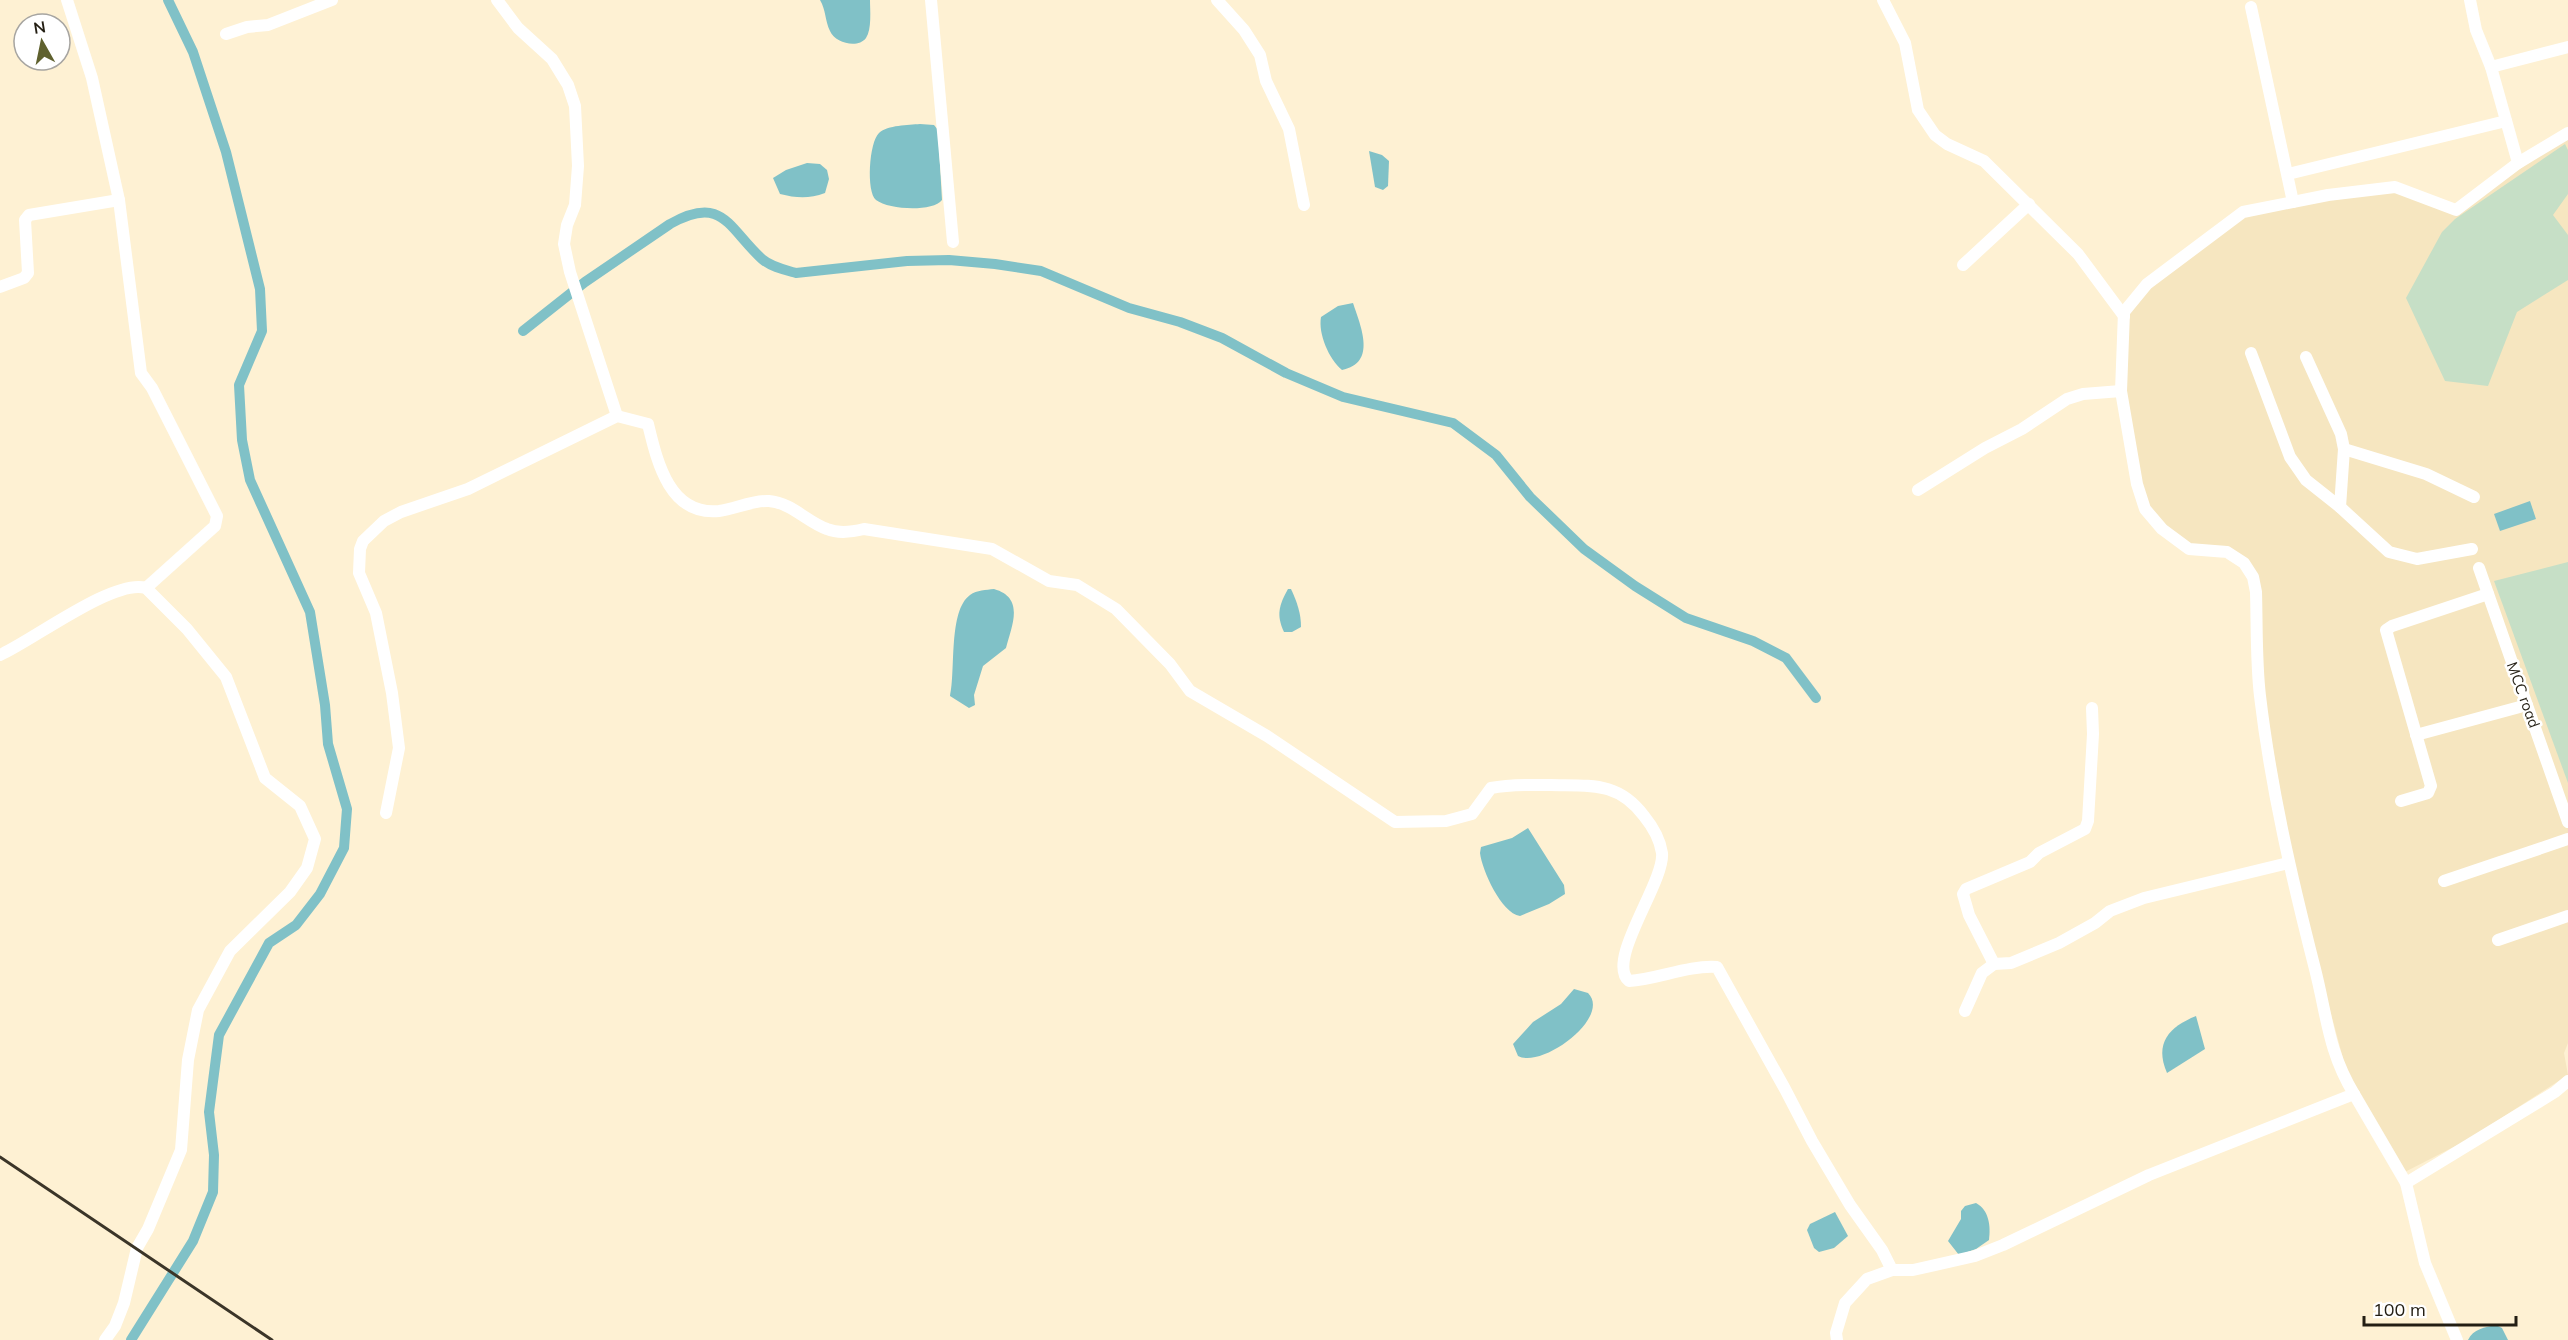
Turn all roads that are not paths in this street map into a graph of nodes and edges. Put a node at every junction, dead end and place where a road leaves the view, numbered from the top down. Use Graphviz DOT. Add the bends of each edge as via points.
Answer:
graph roads {
  1 [pos="67,0"];
  2 [pos="332,0"];
  3 [pos="497,0"];
  4 [pos="931,0"];
  5 [pos="1217,0"];
  6 [pos="1883,0"];
  7 [pos="2470,0"];
  8 [pos="2251,7"];
  9 [pos="226,34"];
  10 [pos="2568,47"];
  11 [pos="2491,67"];
  12 [pos="2506,122"];
  13 [pos="2568,133"];
  14 [pos="2518,163"];
  15 [pos="2288,174"];
  16 [pos="119,200"];
  17 [pos="2294,202"];
  18 [pos="2029,204"];
  19 [pos="1304,205"];
  20 [pos="953,242"];
  21 [pos="1963,265"];
  22 [pos="0,287"];
  23 [pos="2124,316"];
  24 [pos="2251,353"];
  25 [pos="2306,357"];
  26 [pos="2121,391"];
  27 [pos="617,416"];
  28 [pos="2344,449"];
  29 [pos="1917,490"];
  30 [pos="2474,497"];
  31 [pos="2340,507"];
  32 [pos="2472,549"];
  33 [pos="2479,568"];
  34 [pos="146,588"];
  35 [pos="2488,594"];
  36 [pos="0,655"];
  37 [pos="2527,705"];
  38 [pos="2092,708"];
  39 [pos="2416,735"];
  40 [pos="2401,801"];
  41 [pos="386,813"];
  42 [pos="2568,822"];
  43 [pos="2568,839"];
  44 [pos="2288,863"];
  45 [pos="2444,880"];
  46 [pos="2568,916"];
  47 [pos="2498,940"];
  48 [pos="1994,963"];
  49 [pos="1965,1011"];
  50 [pos="2568,1081"];
  51 [pos="2354,1094"];
  52 [pos="2406,1182"];
  53 [pos="1892,1270"];
  54 [pos="105,1340"];
  55 [pos="1837,1340"];
  56 [pos="2457,1340"];
  1 -- 16 [label="street" via="92,78"];
  2 -- 9 [label="street" via="268,25"];
  3 -- 27 [label="street" via="518,28 552,59 575,106 575,205 564,235 570,272"];
  4 -- 20 [label="street"];
  5 -- 19 [label="street" via="1260,55 1266,81 1289,129"];
  6 -- 18 [label="street" via="1905,43 1918,110 1924,120 1947,144 1984,161"];
  7 -- 11 [label="street" via="2476,30"];
  8 -- 15 [label="street"];
  10 -- 11 [label="street"];
  11 -- 12 [label="street"];
  12 -- 14 [label="street"];
  12 -- 15 [label="street"];
  13 -- 14 [label="street"];
  14 -- 17 [label="street" via="2456,210 2395,187"];
  15 -- 17 [label="street"];
  16 -- 22 [label="street" via="29,215 25,220 28,273"];
  16 -- 34 [label="street" via="141,373 217,516 215,526"];
  17 -- 23 [label="street" via="2243,212 2147,284"];
  18 -- 21 [label="street"];
  18 -- 23 [label="street" via="2078,254"];
  23 -- 26 [label="street"];
  24 -- 31 [label="street" via="2290,457 2307,480"];
  25 -- 28 [label="street"];
  26 -- 29 [label="street" via="2067,399"];
  26 -- 44 [label="street" via="2145,509 2162,529 2189,549 2228,552 2244,563 2253,577 2260,697"];
  27 -- 41 [label="street" via="468,489 401,512 384,521 363,541 359,573 376,613 399,748"];
  27 -- 53 [label="street" via="648,424 663,475 680,501 699,510 718,511 769,501 790,507 827,530 864,529 992,549 1049,581 1077,585 1116,609 1170,664 1190,691 1267,736 1395,822 1446,821 1472,814 1491,788 1508,784 1595,786 1632,800 1656,833 1662,854 1658,875 1626,949 1622,967 1626,978 1640,980 1717,967 1812,1142"];
  28 -- 30 [label="street" via="2426,474"];
  28 -- 31 [label="street"];
  31 -- 32 [label="street" via="2389,552 2417,559"];
  33 -- 35 [label="street, MCC road"];
  34 -- 36 [label="street" via="113,593"];
  34 -- 54 [label="street" via="187,629 226,677 265,778 300,806 315,838 308,868 290,892 230,951 198,1010 188,1060 181,1150 137,1248 124,1303"];
  35 -- 37 [label="street, MCC road"];
  35 -- 39 [label="street" via="2386,630"];
  37 -- 39 [label="street"];
  37 -- 42 [label="street, MCC road"];
  38 -- 48 [label="street" via="2085,829 2039,853 2030,862 1966,889 1963,894 1969,915"];
  39 -- 40 [label="street" via="2430,790"];
  43 -- 45 [label="street"];
  44 -- 48 [label="street" via="2144,898 2110,911 2058,943 2011,963"];
  44 -- 51 [label="street" via="2330,1041"];
  46 -- 47 [label="street"];
  48 -- 49 [label="street" via="1982,973"];
  50 -- 52 [label="street"];
  51 -- 52 [label="street"];
  51 -- 53 [label="street" via="2149,1175 1975,1256 1913,1270"];
  52 -- 56 [label="street" via="2425,1263"];
  53 -- 55 [label="street" via="1867,1279 1845,1303"];
}
